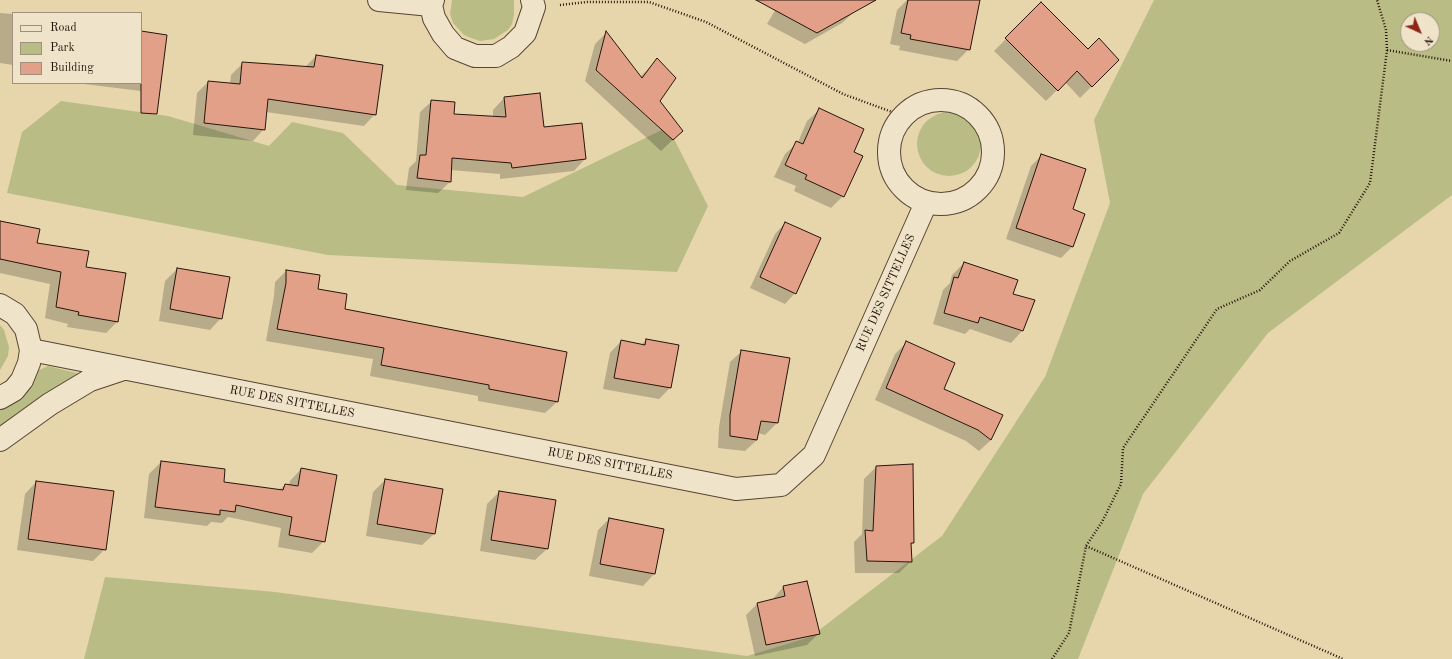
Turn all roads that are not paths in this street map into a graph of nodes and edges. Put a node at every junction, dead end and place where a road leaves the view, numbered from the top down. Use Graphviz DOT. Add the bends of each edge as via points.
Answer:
graph roads {
  1 [pos="379,0"];
  2 [pos="432,3"];
  3 [pos="533,4"];
  4 [pos="926,203"];
  5 [pos="0,305"];
  6 [pos="31,350"];
  7 [pos="125,369"];
  8 [pos="0,398"];
  9 [pos="0,440"];
  1 -- 2 [label="street"];
  2 -- 3 [label="street" via="434,18 443,34 455,48 475,56 496,56 511,47 525,33"];
  4 -- 4 [label="street" via="907,192 895,178 888,149 893,132 903,116 915,107 932,100 959,103 975,112 986,126 992,143 991,167 983,183 970,196 944,205"];
  4 -- 7 [label="street, RUE DES SITTELLES" via="814,455 781,485 736,489"];
  5 -- 6 [label="street" via="15,314 26,329"];
  6 -- 7 [label="street, RUE DES SITTELLES"];
  6 -- 8 [label="street" via="22,380 14,390"];
  7 -- 9 [label="street, RUE DES SITTELLES" via="90,380 50,404"];
}
